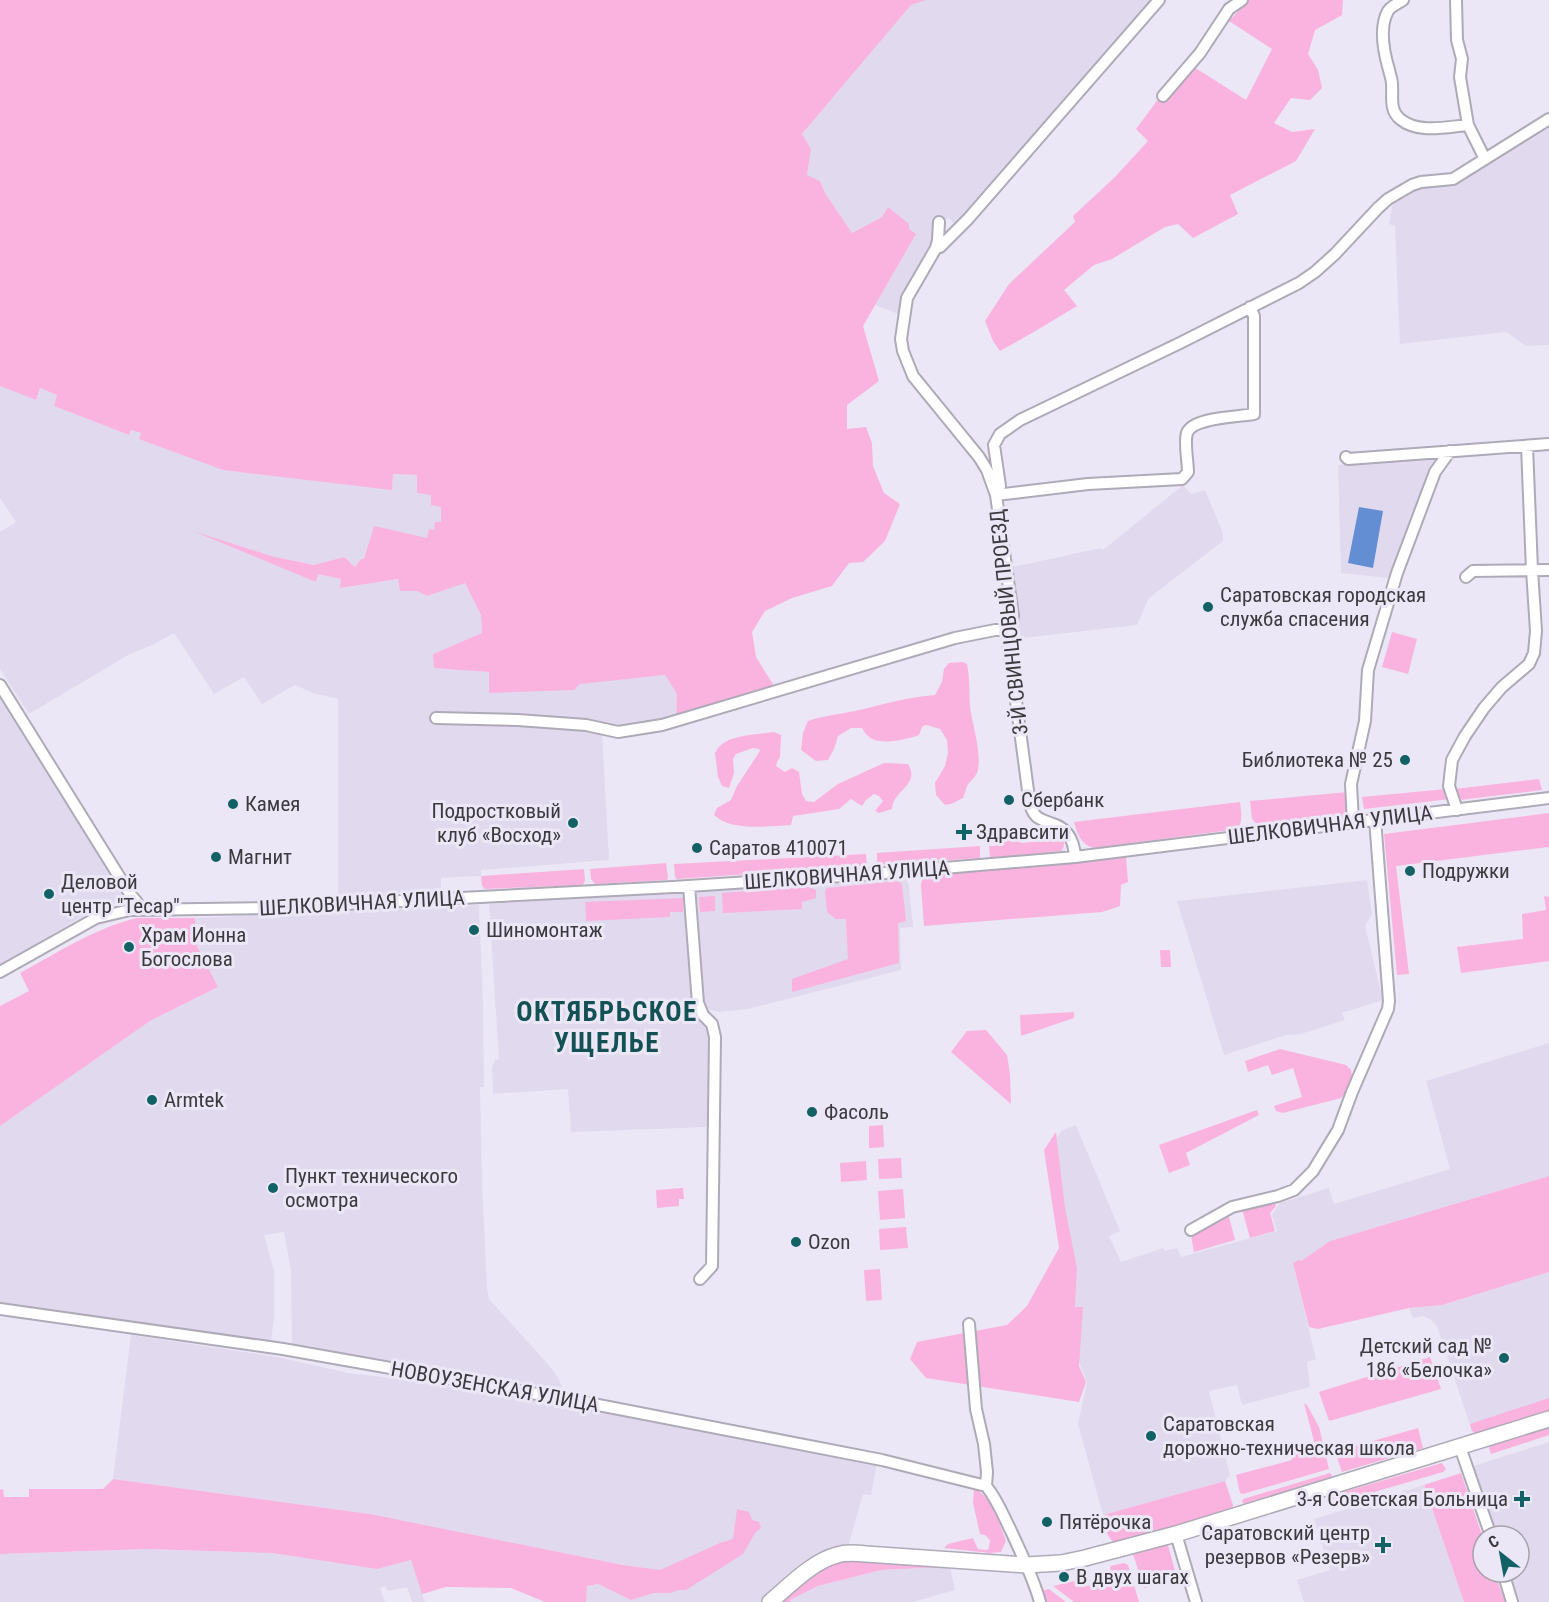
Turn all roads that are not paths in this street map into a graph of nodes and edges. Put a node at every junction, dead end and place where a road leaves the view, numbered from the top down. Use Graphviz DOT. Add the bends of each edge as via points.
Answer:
graph roads {
  1 [pos="1159,0"];
  2 [pos="1242,0"];
  3 [pos="1403,0"];
  4 [pos="1456,0"];
  5 [pos="1163,96"];
  6 [pos="1549,119"];
  7 [pos="1468,125"];
  8 [pos="1485,159"];
  9 [pos="939,222"];
  10 [pos="936,248"];
  11 [pos="1250,308"];
  12 [pos="1549,444"];
  13 [pos="1527,446"];
  14 [pos="1450,451"];
  15 [pos="1346,458"];
  16 [pos="996,495"];
  17 [pos="1532,570"];
  18 [pos="1549,570"];
  19 [pos="1466,576"];
  20 [pos="1010,630"];
  21 [pos="0,685"];
  22 [pos="436,718"];
  23 [pos="1549,798"];
  24 [pos="1456,810"];
  25 [pos="1374,819"];
  26 [pos="1353,822"];
  27 [pos="1075,857"];
  28 [pos="689,886"];
  29 [pos="141,909"];
  30 [pos="0,972"];
  31 [pos="1191,1230"];
  32 [pos="700,1279"];
  33 [pos="0,1309"];
  34 [pos="969,1324"];
  35 [pos="1549,1419"];
  36 [pos="1460,1447"];
  37 [pos="986,1486"];
  38 [pos="1487,1524"];
  39 [pos="1176,1534"];
  40 [pos="1026,1565"];
  41 [pos="1507,1584"];
  42 [pos="770,1602"];
  43 [pos="1040,1602"];
  44 [pos="1196,1602"];
  45 [pos="1512,1602"];
  1 -- 10 [label="street" via="968,219"];
  2 -- 5 [label="street" via="1229,9 1200,53"];
  3 -- 7 [label="street" via="1389,10 1383,30 1394,112 1413,126 1434,129"];
  4 -- 7 [label="street" via="1460,77"];
  6 -- 8 [label="street"];
  7 -- 8 [label="street"];
  8 -- 11 [label="street" via="1453,179 1420,182 1388,199 1315,272"];
  9 -- 10 [label="street, 3-Й СВИНЦОВЫЙ ПРОЕЗД"];
  10 -- 16 [label="street, 3-Й СВИНЦОВЫЙ ПРОЕЗД" via="907,298 903,351 913,376 980,457"];
  11 -- 16 [label="street" via="1020,420 1000,434 994,445 1000,486"];
  11 -- 16 [label="street" via="1254,316 1254,414 1191,426 1186,435 1188,472 1182,478"];
  12 -- 13 [label="street"];
  13 -- 14 [label="street"];
  13 -- 17 [label="street"];
  14 -- 15 [label="street"];
  14 -- 26 [label="street" via="1435,472 1397,573 1368,670 1365,721 1351,784"];
  16 -- 20 [label="street, 3-Й СВИНЦОВЫЙ ПРОЕЗД" via="1013,616"];
  17 -- 18 [label="street"];
  17 -- 19 [label="street" via="1473,571"];
  17 -- 24 [label="street" via="1534,653 1529,664 1484,708 1452,760 1449,786"];
  20 -- 22 [label="street" via="956,638 662,725 618,732 586,725"];
  20 -- 27 [label="street, 3-Й СВИНЦОВЫЙ ПРОЕЗД" via="1008,640 1031,807 1036,816 1058,825 1071,836"];
  21 -- 29 [label="street"];
  23 -- 24 [label="street, ШЕЛКОВИЧНАЯ УЛИЦА"];
  24 -- 25 [label="street, ШЕЛКОВИЧНАЯ УЛИЦА"];
  25 -- 26 [label="street, ШЕЛКОВИЧНАЯ УЛИЦА"];
  25 -- 31 [label="street" via="1389,1001 1338,1130 1313,1170 1294,1190 1232,1207"];
  26 -- 27 [label="street, ШЕЛКОВИЧНАЯ УЛИЦА"];
  27 -- 28 [label="street, ШЕЛКОВИЧНАЯ УЛИЦА"];
  28 -- 29 [label="street, ШЕЛКОВИЧНАЯ УЛИЦА" via="266,908"];
  28 -- 32 [label="street" via="698,1003 712,1024 715,1037 712,1266"];
  29 -- 30 [label="street, ШЕЛКОВИЧНАЯ УЛИЦА" via="96,918"];
  33 -- 37 [label="street, НОВОУЗЕНСКАЯ УЛИЦА" via="283,1349 569,1400 861,1456"];
  34 -- 37 [label="street"];
  35 -- 36 [label="main road"];
  36 -- 38 [label="street"];
  36 -- 39 [label="main road"];
  37 -- 40 [label="street"];
  39 -- 40 [label="main road" via="1061,1563"];
  39 -- 44 [label="street"];
  40 -- 42 [label="main road" via="845,1553 820,1562"];
  40 -- 43 [label="street"];
  41 -- 45 [label="street"];
}
